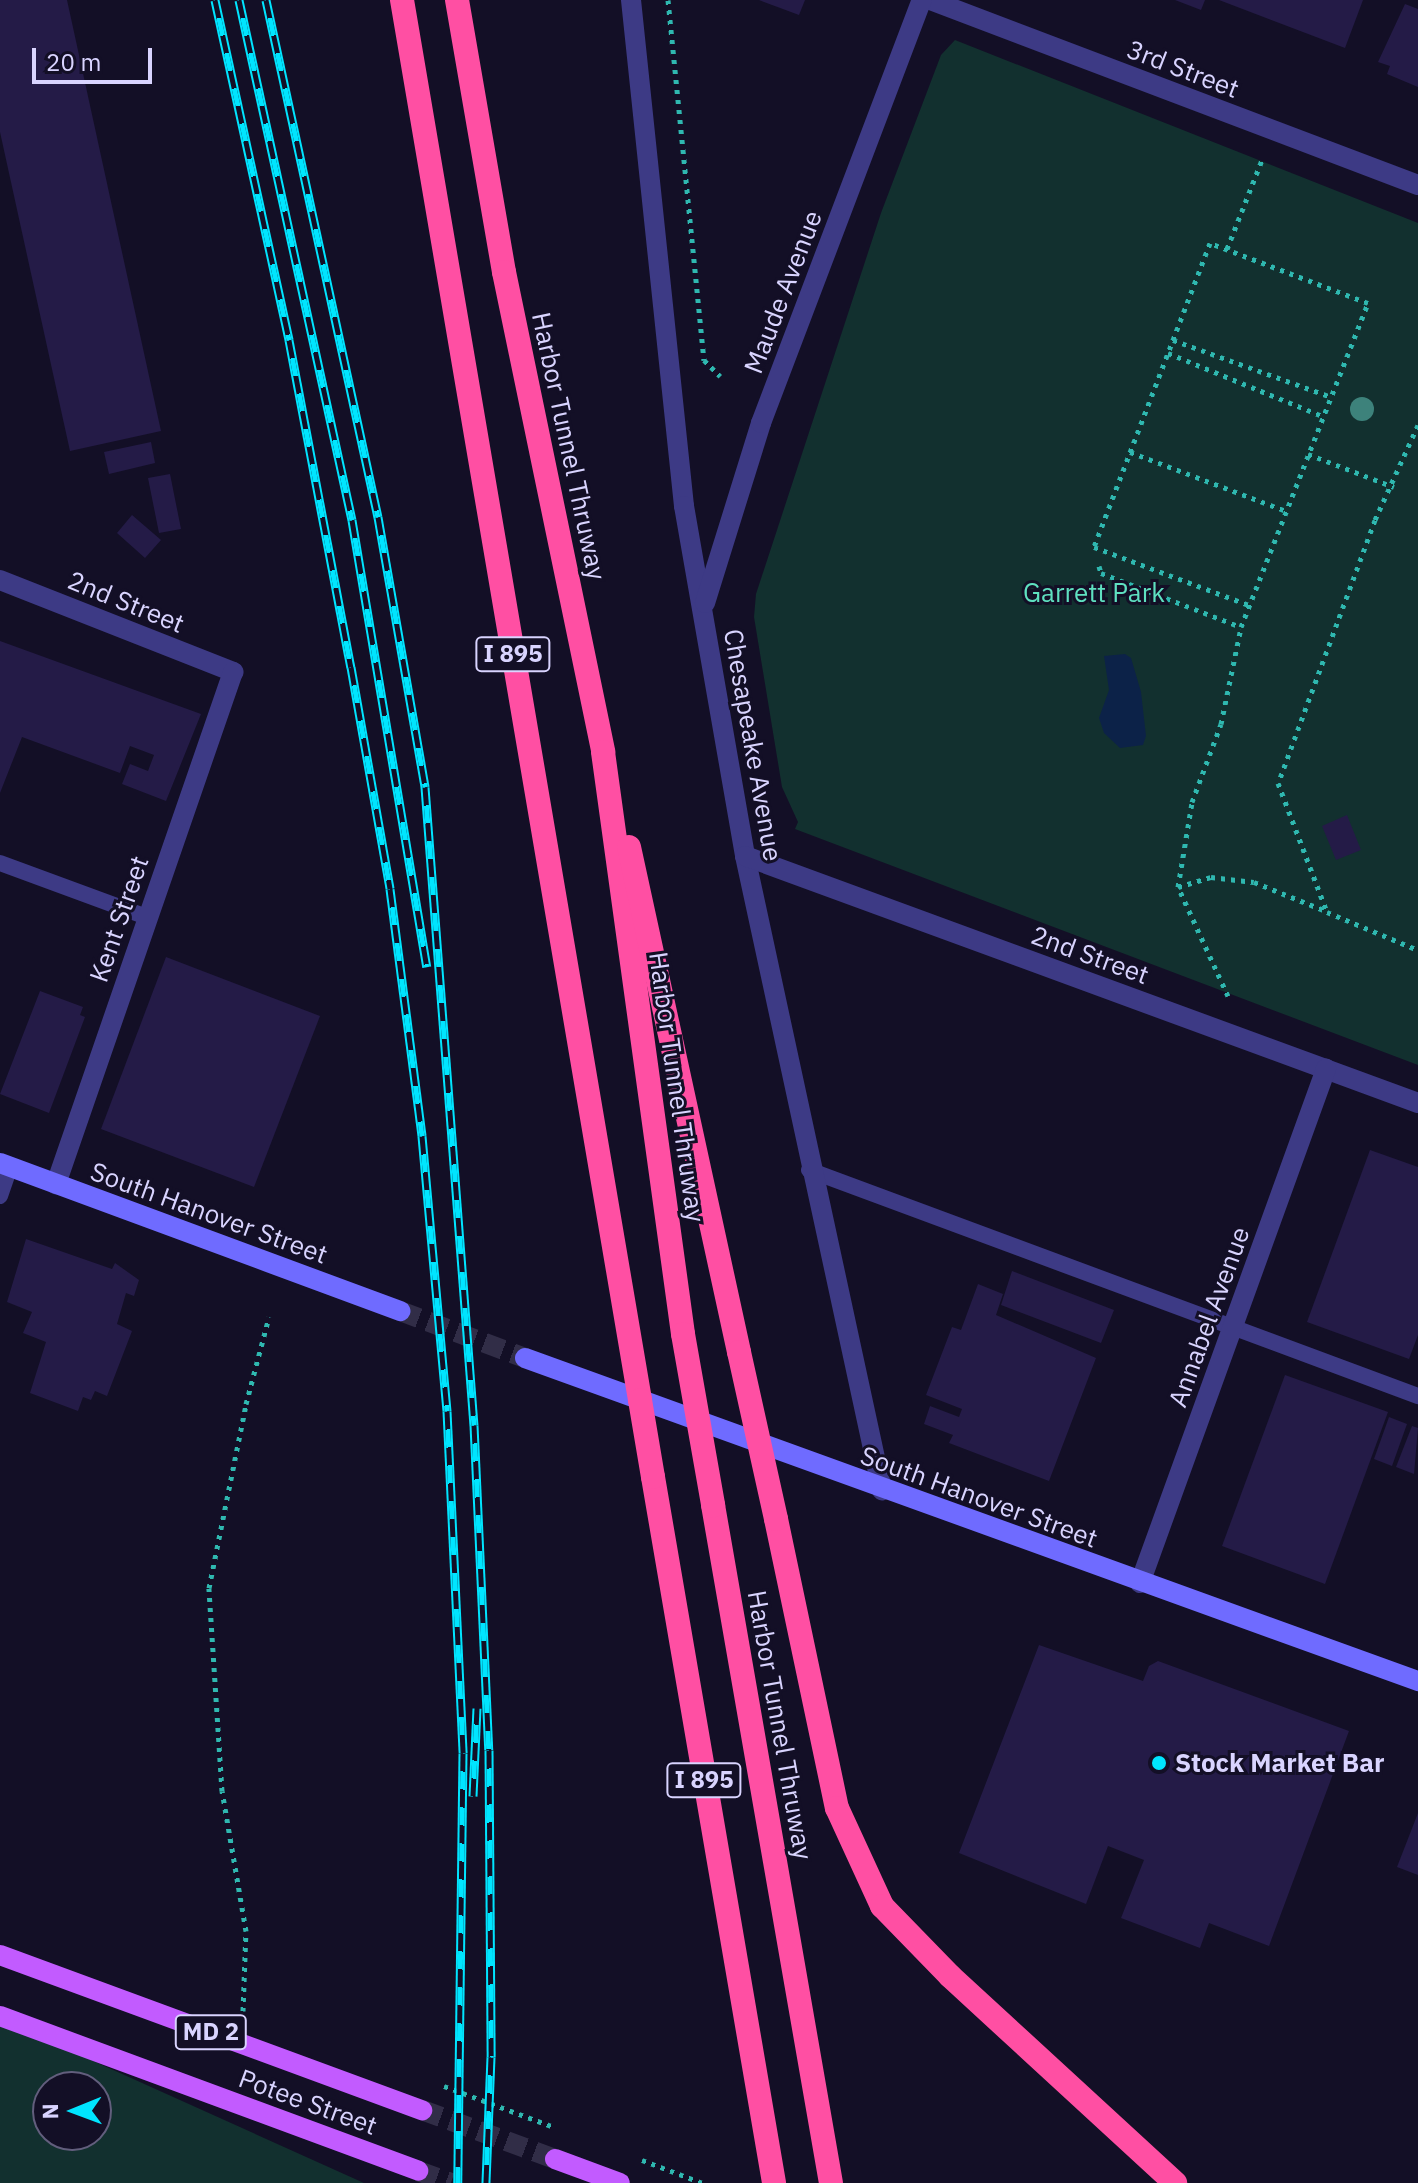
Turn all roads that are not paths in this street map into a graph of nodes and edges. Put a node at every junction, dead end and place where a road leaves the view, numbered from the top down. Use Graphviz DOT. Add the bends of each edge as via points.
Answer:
graph roads {
  1 [pos="402,0"];
  2 [pos="457,0"];
  3 [pos="631,0"];
  4 [pos="922,0"];
  5 [pos="930,0"];
  6 [pos="1418,185"];
  7 [pos="0,580"];
  8 [pos="704,607"];
  9 [pos="233,672"];
  10 [pos="603,752"];
  11 [pos="745,856"];
  12 [pos="0,863"];
  13 [pos="147,917"];
  14 [pos="1326,1069"];
  15 [pos="1418,1103"];
  16 [pos="5,1165"];
  17 [pos="809,1170"];
  18 [pos="56,1184"];
  19 [pos="0,1196"];
  20 [pos="400,1311"];
  21 [pos="1232,1327"];
  22 [pos="525,1358"];
  23 [pos="1418,1396"];
  24 [pos="882,1490"];
  25 [pos="1140,1583"];
  26 [pos="1418,1681"];
  27 [pos="0,1955"];
  28 [pos="0,2016"];
  29 [pos="422,2110"];
  30 [pos="555,2159"];
  31 [pos="418,2171"];
  32 [pos="620,2183"];
  33 [pos="774,2183"];
  34 [pos="831,2183"];
  35 [pos="1175,2183"];
  1 -- 33 [label="highway, I 895, bridge"];
  2 -- 10 [label="highway, Harbor Tunnel Thruway / I 895" via="504,272"];
  3 -- 8 [label="street, Chesapeake Avenue" via="684,506"];
  4 -- 8 [label="street, Maude Avenue" via="761,423"];
  5 -- 6 [label="street, 3rd Street"];
  7 -- 9 [label="street, 2nd Street"];
  8 -- 11 [label="street, Chesapeake Avenue"];
  9 -- 13 [label="street, Kent Street"];
  10 -- 34 [label="highway, Harbor Tunnel Thruway / I 895, bridge" via="683,1334"];
  10 -- 35 [label="highway, bridge" via="645,904 837,1808 882,1906 950,1976"];
  11 -- 14 [label="street, 2nd Street"];
  11 -- 17 [label="street, Chesapeake Avenue"];
  12 -- 13 [label="lane"];
  13 -- 18 [label="street, Kent Street"];
  14 -- 15 [label="street, 2nd Street"];
  14 -- 21 [label="street, Annabel Avenue"];
  16 -- 18 [label="main road, South Hanover Street"];
  16 -- 19 [label="lane"];
  17 -- 21 [label="lane"];
  17 -- 24 [label="street, Chesapeake Avenue"];
  18 -- 20 [label="main road, South Hanover Street"];
  21 -- 23 [label="lane"];
  21 -- 25 [label="street, Annabel Avenue"];
  22 -- 24 [label="main road, South Hanover Street"];
  24 -- 25 [label="main road, South Hanover Street"];
  25 -- 26 [label="main road, South Hanover Street"];
  27 -- 29 [label="main road, Potee Street / MD 2"];
  28 -- 31 [label="main road, Potee Street / MD 2"];
  30 -- 32 [label="main road"];
}
